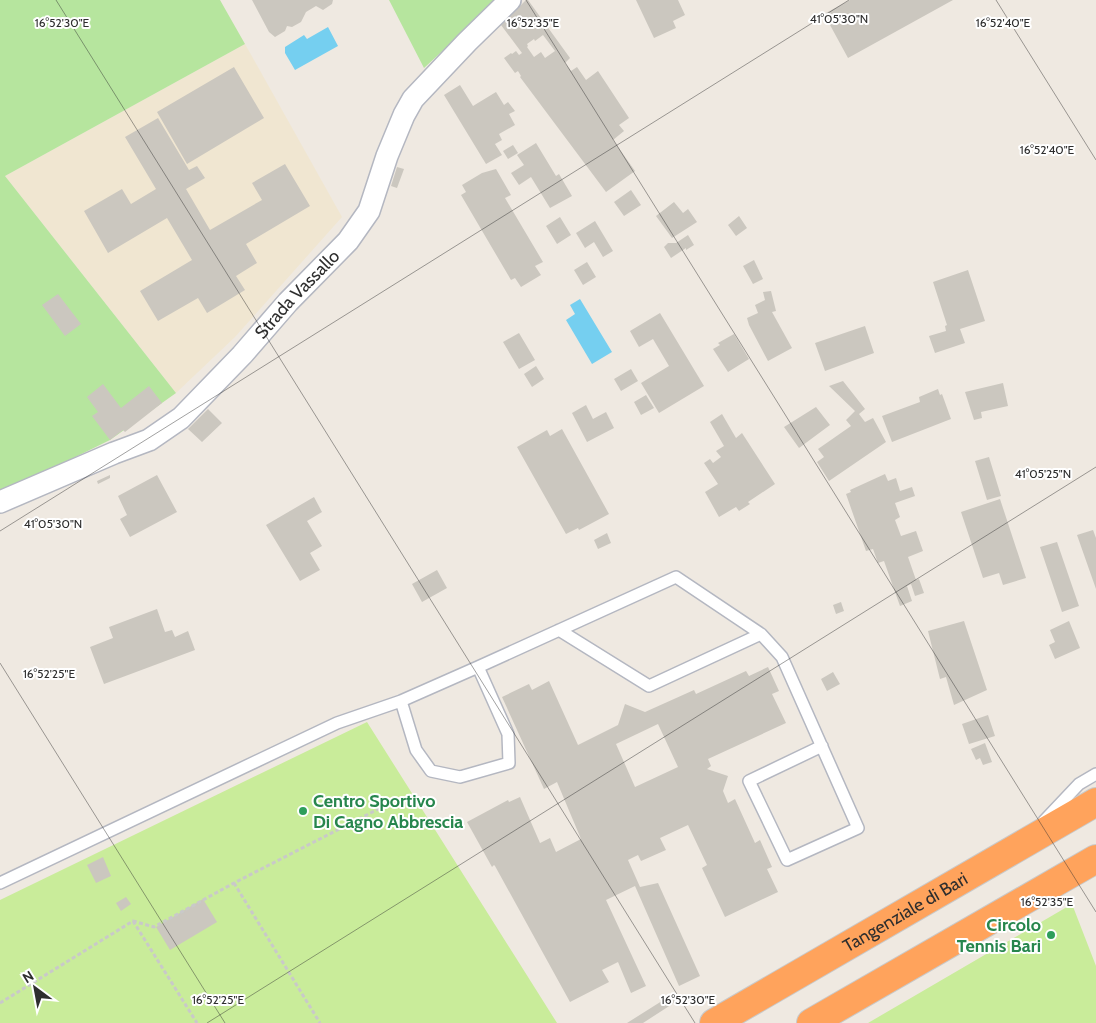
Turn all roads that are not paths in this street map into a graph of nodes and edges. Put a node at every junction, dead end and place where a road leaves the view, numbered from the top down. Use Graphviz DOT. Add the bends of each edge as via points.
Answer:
graph roads {
  1 [pos="510,0"];
  2 [pos="0,502"];
  3 [pos="559,630"];
  4 [pos="760,634"];
  5 [pos="478,667"];
  6 [pos="401,701"];
  7 [pos="822,746"];
  8 [pos="1096,774"];
  9 [pos="1096,802"];
  10 [pos="1021,846"];
  11 [pos="1096,859"];
  12 [pos="0,883"];
  13 [pos="714,1023"];
  14 [pos="810,1023"];
  1 -- 2 [label="street, Strada Vassallo" via="413,99 387,156 369,211 348,241 181,418 149,440"];
  3 -- 4 [label="lane" via="649,686"];
  3 -- 4 [label="lane" via="676,577"];
  3 -- 5 [label="lane"];
  4 -- 7 [label="lane" via="782,657"];
  5 -- 6 [label="lane"];
  5 -- 6 [label="lane" via="508,734 509,763 460,777 431,771 416,750"];
  6 -- 12 [label="lane" via="337,723"];
  7 -- 7 [label="lane" via="750,781 787,860 858,828"];
  8 -- 10 [label="lane" via="1079,784"];
  9 -- 10 [label="highway, Tangenziale di Bari"];
  10 -- 13 [label="highway, Tangenziale di Bari"];
  11 -- 14 [label="highway"];
}
